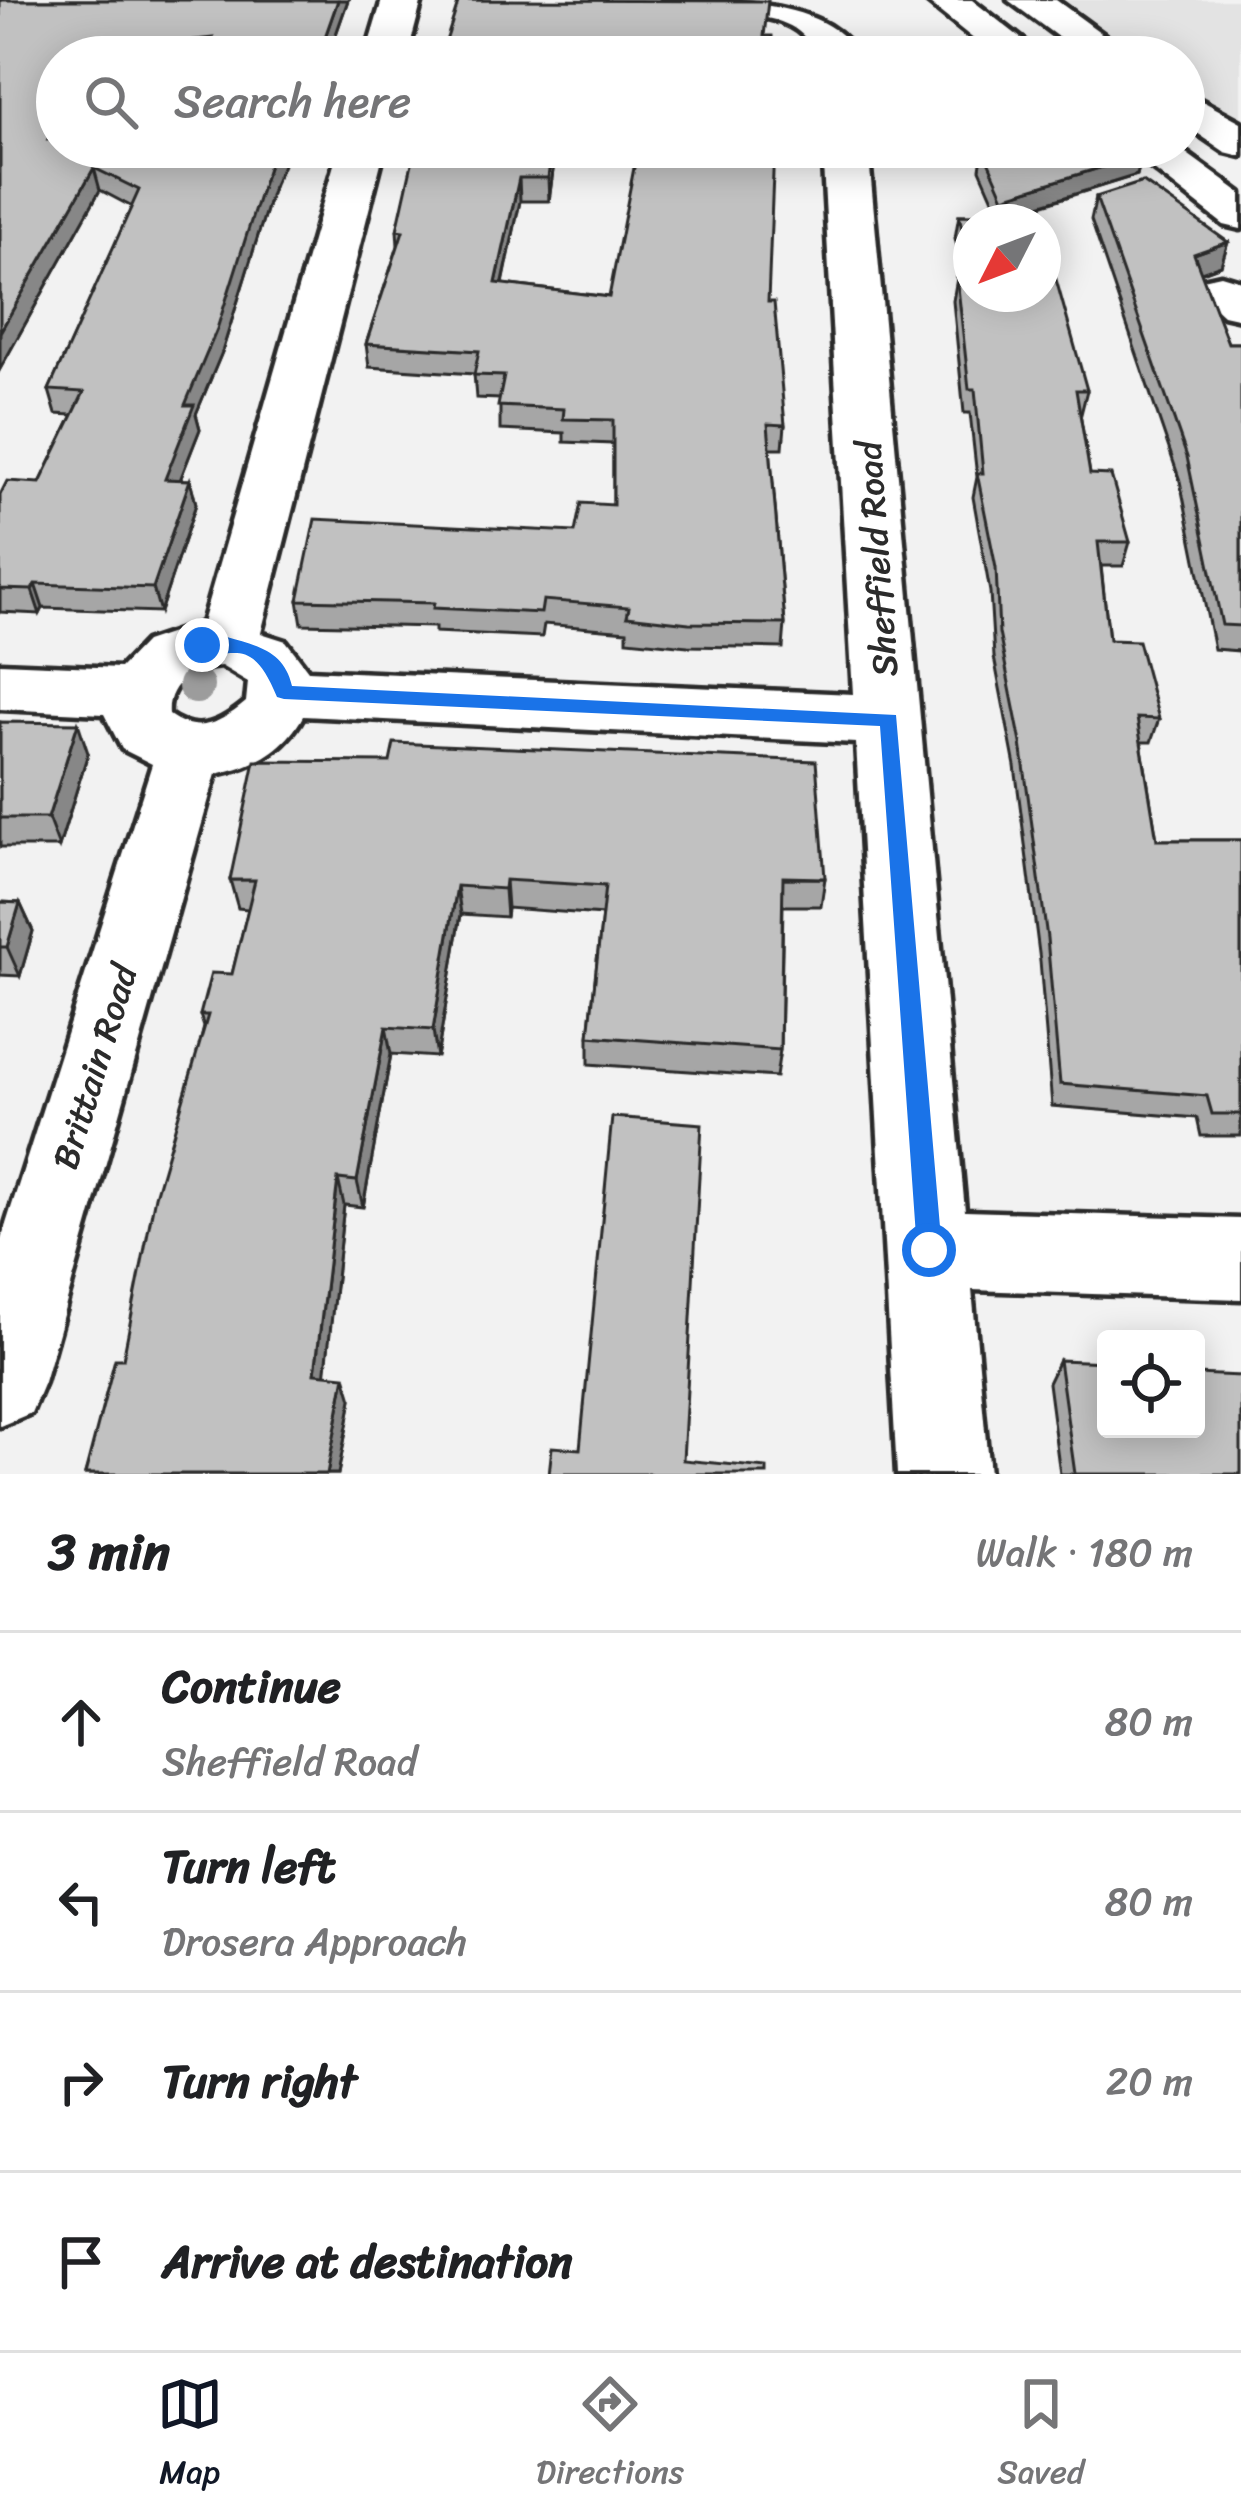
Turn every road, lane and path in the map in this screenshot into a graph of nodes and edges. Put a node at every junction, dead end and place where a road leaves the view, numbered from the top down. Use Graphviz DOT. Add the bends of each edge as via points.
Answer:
graph roads {
  1 [pos="402,0"];
  2 [pos="683,0"];
  3 [pos="945,0"];
  4 [pos="1028,0"];
  5 [pos="392,36"];
  6 [pos="835,36"];
  7 [pos="995,36"];
  8 [pos="1082,36"];
  9 [pos="1205,118"];
  10 [pos="1241,142"];
  11 [pos="356,168"];
  12 [pos="847,168"];
  13 [pos="1177,168"];
  14 [pos="1241,215"];
  15 [pos="227,644"];
  16 [pos="0,686"];
  17 [pos="136,692"];
  18 [pos="284,692"];
  19 [pos="890,720"];
  20 [pos="190,751"];
  21 [pos="929,1250"];
  22 [pos="1241,1259"];
  23 [pos="0,1382"];
  24 [pos="943,1474"];
  1 -- 5 [label="main road"];
  2 -- 6 [label="main road" via="772,2 815,15"];
  3 -- 7 [label="main road"];
  4 -- 8 [label="main road"];
  9 -- 10 [label="main road"];
  11 -- 15 [label="main road"];
  12 -- 19 [label="main road, Sheffield Road"];
  13 -- 14 [label="main road"];
  15 -- 17 [label="main road" via="178,652"];
  15 -- 18 [label="main road" via="263,655 279,671"];
  16 -- 17 [label="main road"];
  17 -- 20 [label="main road" via="140,727 159,743"];
  18 -- 19 [label="main road"];
  18 -- 20 [label="main road" via="274,717 253,736"];
  19 -- 21 [label="main road, Sheffield Road"];
  20 -- 23 [label="main road, Brittain Road"];
  21 -- 22 [label="main road"];
  21 -- 24 [label="main road, Sheffield Road"];
}
